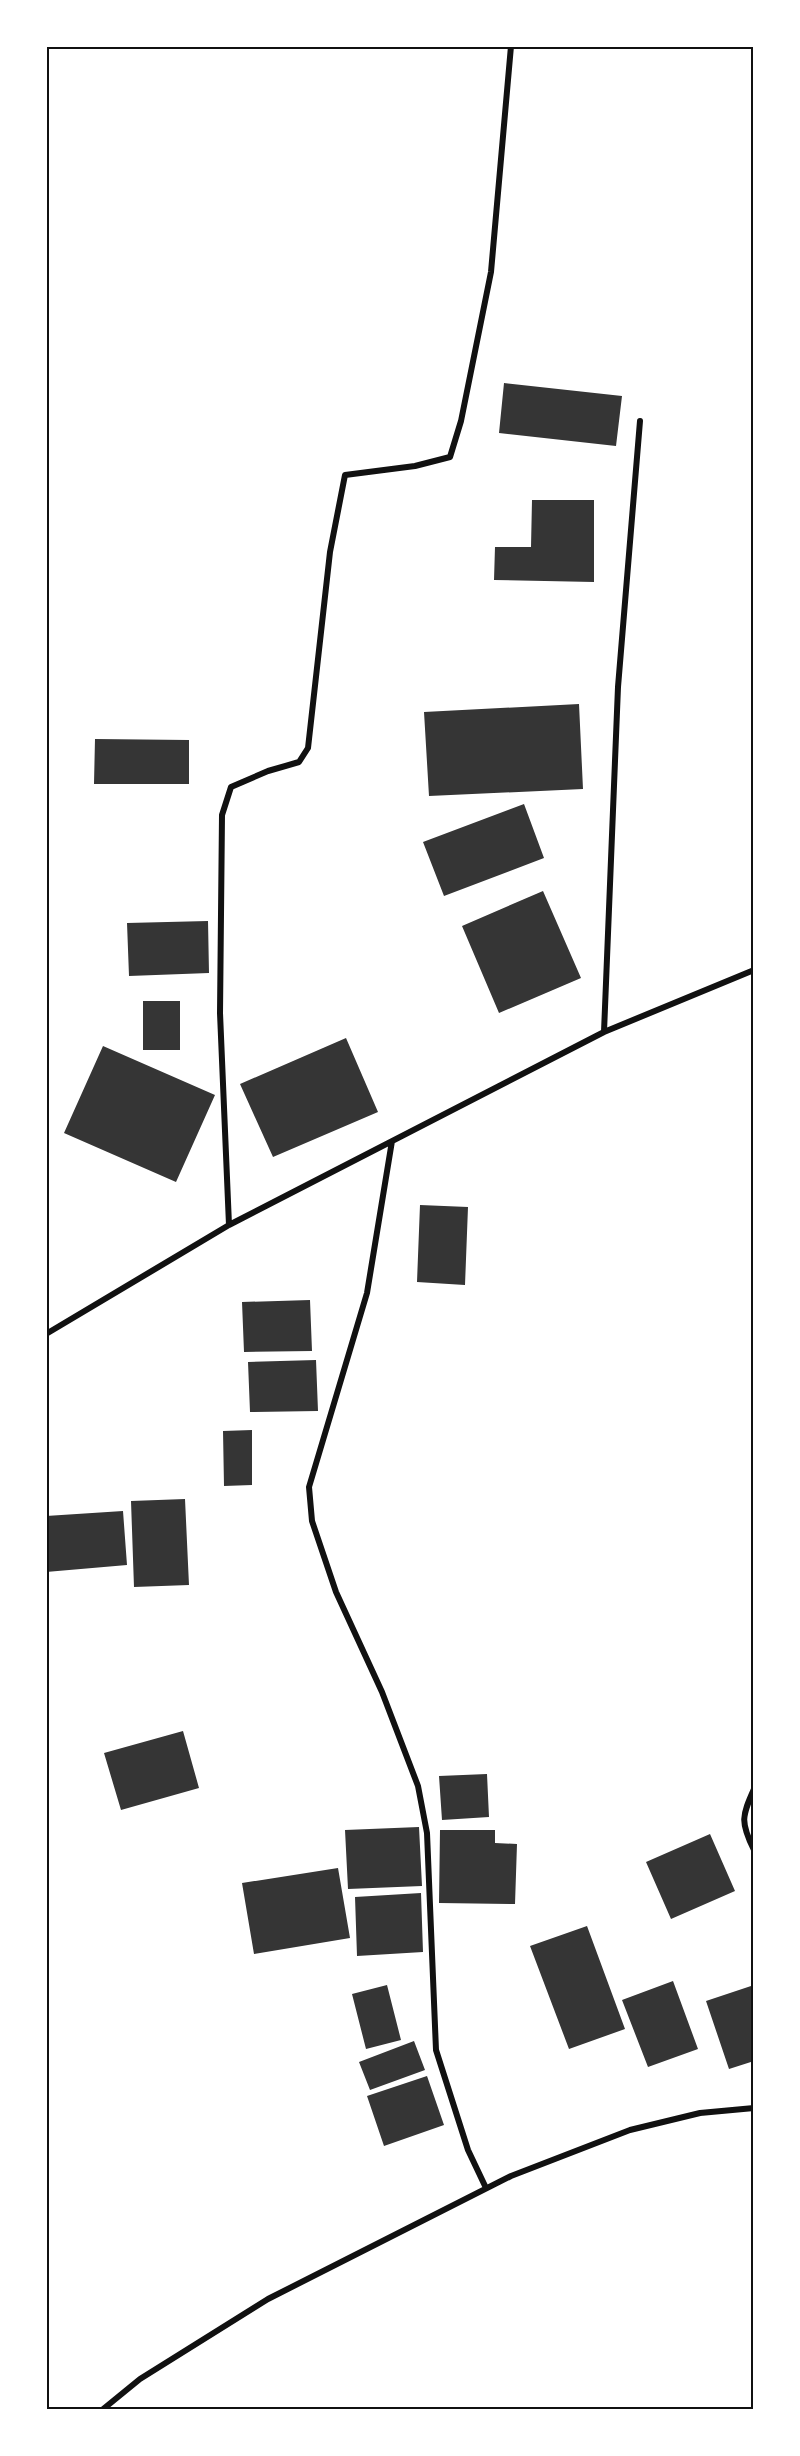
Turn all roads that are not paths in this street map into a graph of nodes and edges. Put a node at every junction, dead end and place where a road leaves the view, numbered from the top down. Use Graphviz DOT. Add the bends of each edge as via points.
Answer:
graph roads {
  1 [pos="511,46"];
  2 [pos="640,421"];
  3 [pos="753,970"];
  4 [pos="604,1032"];
  5 [pos="392,1141"];
  6 [pos="229,1225"];
  7 [pos="46,1334"];
  8 [pos="753,1789"];
  9 [pos="753,1850"];
  10 [pos="753,2108"];
  11 [pos="486,2188"];
  12 [pos="102,2409"];
  1 -- 6 [label="street" via="491,272 450,458 345,475 330,552 308,748 299,762 231,787 222,815 220,1013"];
  2 -- 4 [label="street" via="618,687"];
  3 -- 4 [label="street"];
  4 -- 5 [label="street"];
  5 -- 6 [label="street"];
  5 -- 11 [label="street" via="367,1293 309,1487 312,1521 336,1592 382,1692 418,1786 427,1833 436,2050 468,2150"];
  6 -- 7 [label="street"];
  8 -- 9 [label="street" via="742,1814"];
  10 -- 11 [label="street" via="700,2113 630,2130"];
  11 -- 12 [label="street" via="268,2299 140,2379"];
}
